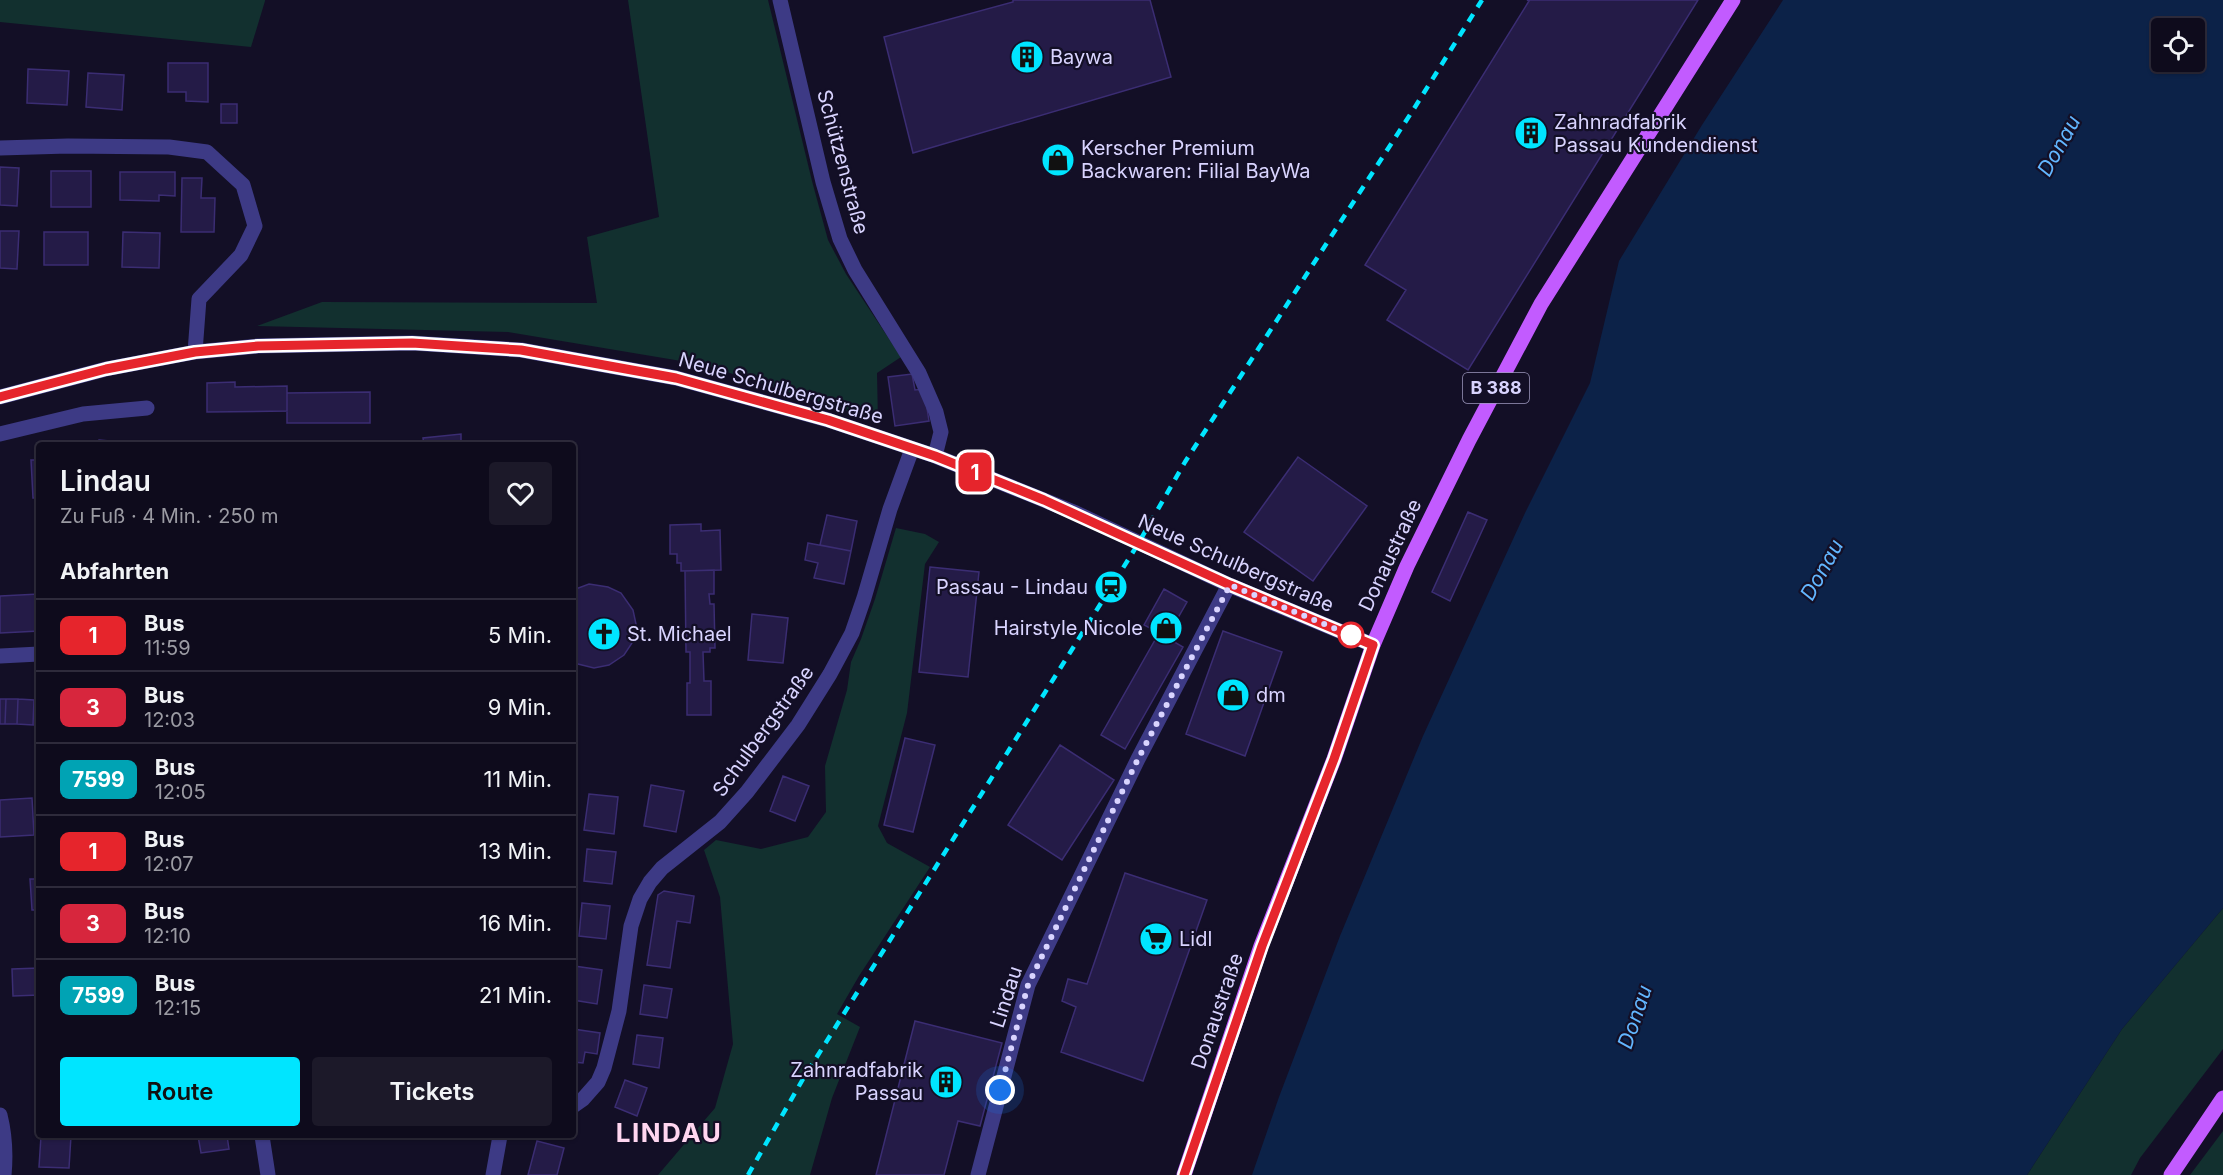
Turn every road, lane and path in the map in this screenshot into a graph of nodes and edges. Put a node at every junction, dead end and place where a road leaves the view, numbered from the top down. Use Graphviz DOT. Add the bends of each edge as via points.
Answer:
graph roads {
  1 [pos="780,0"];
  2 [pos="1733,0"];
  3 [pos="0,148"];
  4 [pos="195,352"];
  5 [pos="0,397"];
  6 [pos="147,408"];
  7 [pos="0,434"];
  8 [pos="912,449"];
  9 [pos="935,456"];
  10 [pos="1230,585"];
  11 [pos="1373,645"];
  12 [pos="36,654"];
  13 [pos="0,656"];
  14 [pos="2223,1098"];
  15 [pos="576,1104"];
  16 [pos="0,1114"];
  17 [pos="262,1138"];
  18 [pos="500,1138"];
  19 [pos="4,1175"];
  20 [pos="268,1175"];
  21 [pos="493,1175"];
  22 [pos="978,1175"];
  23 [pos="1184,1175"];
  24 [pos="2170,1175"];
  1 -- 9 [label="street, Schützenstraße" via="840,239 932,402 942,432"];
  2 -- 11 [label="main road, Donaustraße / B 388" via="1541,304 1469,440"];
  3 -- 4 [label="street" via="169,147 207,152 243,185 255,226 241,255 199,299"];
  4 -- 5 [label="street, Neue Schulbergstraße" via="106,369"];
  4 -- 8 [label="street, Neue Schulbergstraße" via="258,346 412,343 521,350 676,378 828,420"];
  6 -- 7 [label="street" via="83,414"];
  8 -- 9 [label="street, Neue Schulbergstraße"];
  8 -- 15 [label="street, Schulbergstraße" via="852,633 830,674 798,725 747,792 720,822 662,868 640,899 631,926 619,1011 604,1068 598,1082"];
  9 -- 10 [label="street, Neue Schulbergstraße" via="1076,513"];
  10 -- 11 [label="street, Neue Schulbergstraße"];
  10 -- 22 [label="street, Lindau" via="1138,759 1028,985"];
  11 -- 23 [label="main road, Donaustraße / B 388" via="1262,946"];
  12 -- 13 [label="street"];
  14 -- 24 [label="main road"];
  16 -- 19 [label="street"];
  17 -- 20 [label="street"];
  18 -- 21 [label="street"];
}
